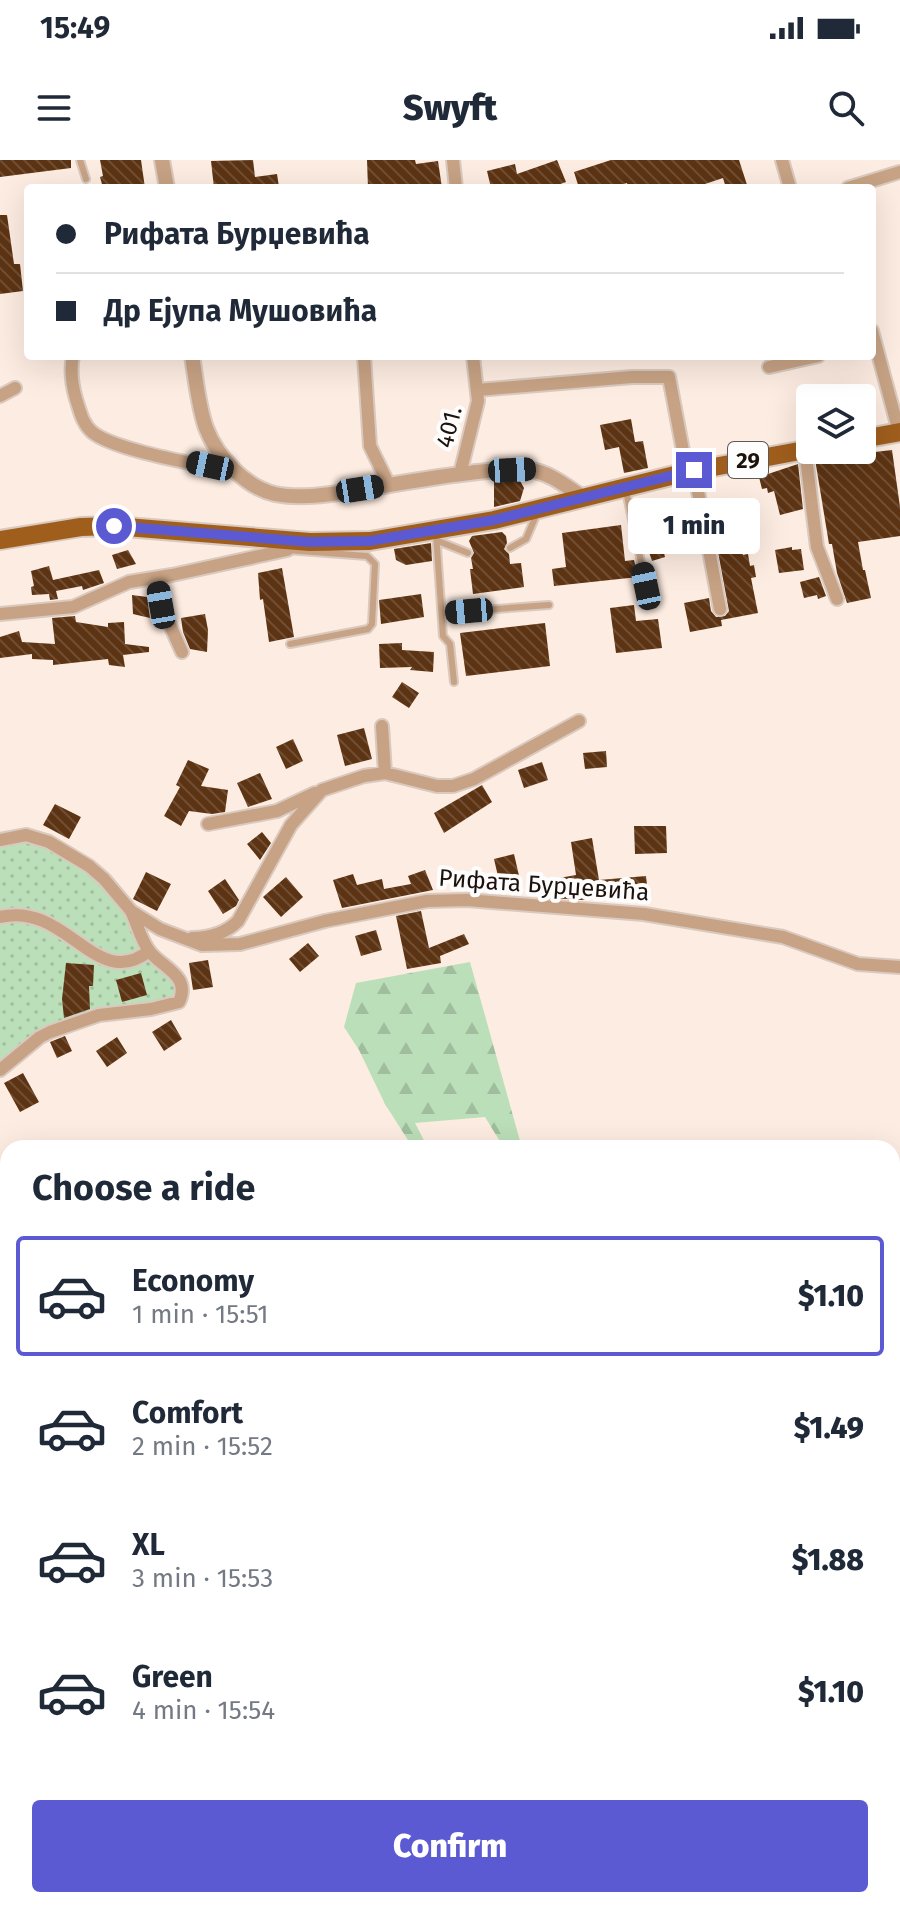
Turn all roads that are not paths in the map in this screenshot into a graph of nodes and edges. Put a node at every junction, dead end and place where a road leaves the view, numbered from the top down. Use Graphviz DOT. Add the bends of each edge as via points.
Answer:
graph roads {
  1 [pos="80,160"];
  2 [pos="162,160"];
  3 [pos="453,160"];
  4 [pos="782,160"];
  5 [pos="900,172"];
  6 [pos="86,179"];
  7 [pos="166,184"];
  8 [pos="456,184"];
  9 [pos="789,184"];
  10 [pos="861,184"];
  11 [pos="876,349"];
  12 [pos="72,360"];
  13 [pos="193,360"];
  14 [pos="364,360"];
  15 [pos="473,360"];
  16 [pos="800,360"];
  17 [pos="769,367"];
  18 [pos="15,388"];
  19 [pos="477,390"];
  20 [pos="0,396"];
  21 [pos="900,432"];
  22 [pos="876,436"];
  23 [pos="796,451"];
  24 [pos="809,464"];
  25 [pos="690,471"];
  26 [pos="235,472"];
  27 [pos="460,474"];
  28 [pos="389,485"];
  29 [pos="625,487"];
  30 [pos="584,498"];
  31 [pos="538,510"];
  32 [pos="437,536"];
  33 [pos="0,540"];
  34 [pos="287,545"];
  35 [pos="510,548"];
  36 [pos="468,553"];
  37 [pos="156,578"];
  38 [pos="646,586"];
  39 [pos="837,599"];
  40 [pos="549,605"];
  41 [pos="720,609"];
  42 [pos="442,613"];
  43 [pos="0,614"];
  44 [pos="290,644"];
  45 [pos="182,652"];
  46 [pos="454,682"];
  47 [pos="579,721"];
  48 [pos="382,726"];
  49 [pos="385,773"];
  50 [pos="322,790"];
  51 [pos="208,824"];
  52 [pos="0,840"];
  53 [pos="131,911"];
  54 [pos="0,917"];
  55 [pos="180,936"];
  56 [pos="149,951"];
  57 [pos="900,967"];
  58 [pos="0,1070"];
  1 -- 6 [label="lane"];
  2 -- 7 [label="street"];
  3 -- 8 [label="street"];
  4 -- 9 [label="street"];
  5 -- 10 [label="street"];
  11 -- 21 [label="street"];
  12 -- 26 [label="street" via="84,424 94,434 133,449"];
  13 -- 26 [label="street" via="207,430"];
  14 -- 28 [label="street" via="370,446"];
  15 -- 19 [label="street, 401."];
  16 -- 17 [label="street"];
  18 -- 20 [label="street"];
  19 -- 25 [label="street, 401." via="669,377"];
  19 -- 27 [label="street, 401."];
  21 -- 22 [label="main road"];
  23 -- 25 [label="main road, 29"];
  24 -- 39 [label="street" via="817,547"];
  25 -- 29 [label="main road, 29"];
  25 -- 41 [label="street"];
  26 -- 28 [label="street" via="273,494 293,496"];
  27 -- 28 [label="street"];
  27 -- 30 [label="street" via="529,469 551,475"];
  29 -- 30 [label="main road, 29"];
  29 -- 38 [label="lane"];
  30 -- 31 [label="main road, 29"];
  31 -- 32 [label="main road, 29"];
  31 -- 35 [label="lane" via="526,539"];
  32 -- 34 [label="main road, 29"];
  32 -- 36 [label="lane"];
  32 -- 42 [label="lane"];
  33 -- 34 [label="main road, 29" via="114,526"];
  34 -- 37 [label="street"];
  34 -- 44 [label="lane" via="367,556 375,564 368,629"];
  37 -- 43 [label="street" via="122,584 73,607"];
  37 -- 45 [label="street" via="161,605"];
  40 -- 42 [label="lane"];
  42 -- 46 [label="lane"];
  47 -- 49 [label="street" via="453,786"];
  48 -- 49 [label="street"];
  49 -- 50 [label="street"];
  50 -- 51 [label="street" via="277,811"];
  50 -- 55 [label="street, Рифата Бурџевића" via="291,825 238,921 217,935"];
  52 -- 53 [label="street, Рифата Бурџевића" via="26,835 49,842 104,879"];
  53 -- 55 [label="street, Рифата Бурџевића"];
  53 -- 56 [label="street, Рифата Бурџевића"];
  54 -- 56 [label="street" via="40,918 110,962 132,962"];
  55 -- 57 [label="street, Рифата Бурџевића" via="224,946 427,901 467,900 644,914 783,937 858,964"];
  56 -- 58 [label="street, Рифата Бурџевића" via="176,973 182,990 179,1002 99,1015 50,1032"];
}
